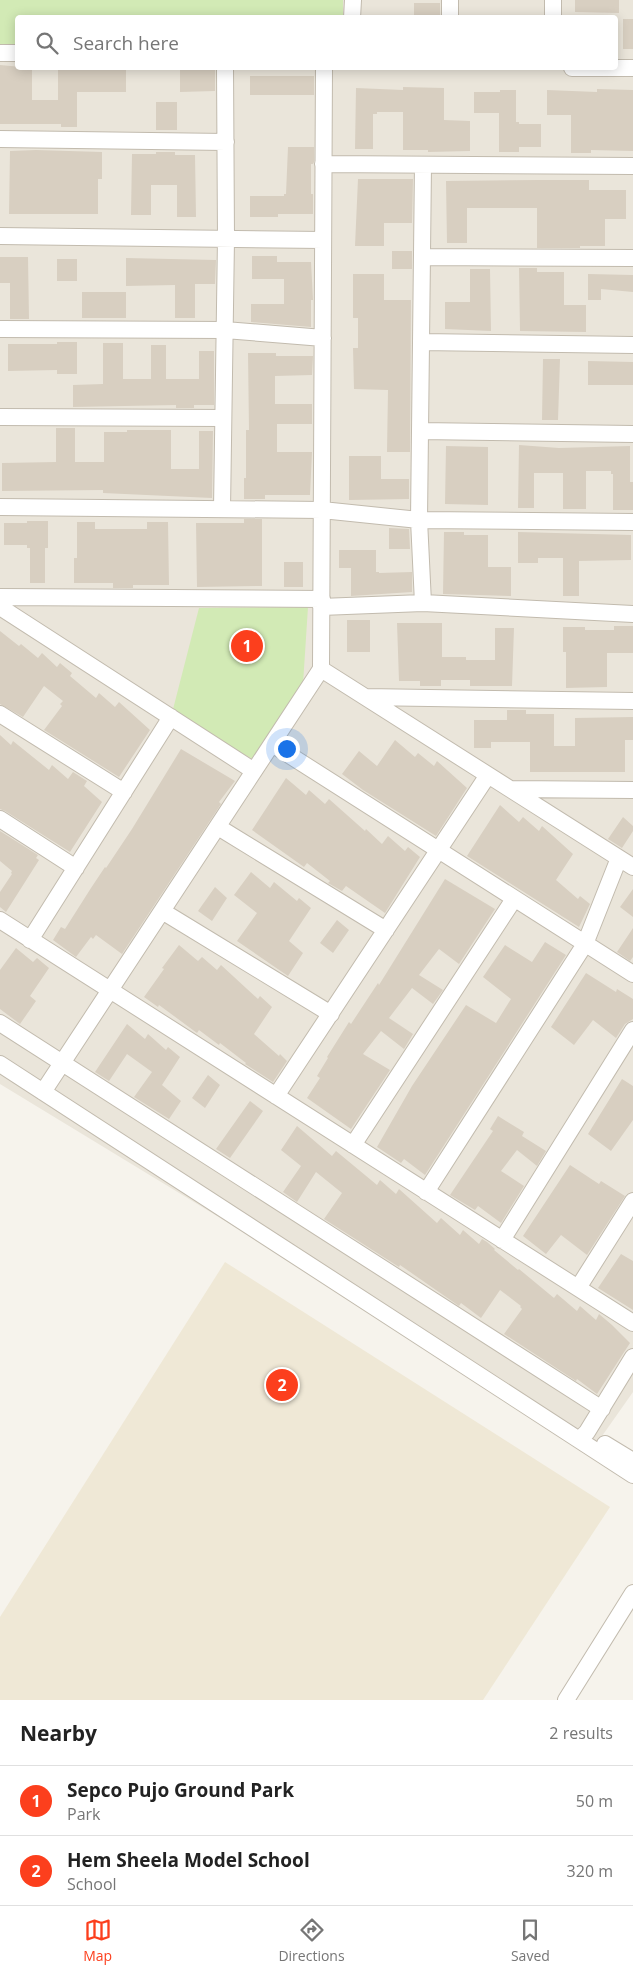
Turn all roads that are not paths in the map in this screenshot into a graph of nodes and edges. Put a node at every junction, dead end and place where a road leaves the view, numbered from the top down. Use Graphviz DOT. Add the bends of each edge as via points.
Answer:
graph roads {
  1 [pos="352,0"];
  2 [pos="450,0"];
  3 [pos="553,0"];
  4 [pos="352,15"];
  5 [pos="450,15"];
  6 [pos="553,15"];
  7 [pos="0,53"];
  8 [pos="15,53"];
  9 [pos="618,68"];
  10 [pos="633,68"];
  11 [pos="225,70"];
  12 [pos="324,70"];
  13 [pos="0,139"];
  14 [pos="226,142"];
  15 [pos="323,164"];
  16 [pos="423,164"];
  17 [pos="633,166"];
  18 [pos="0,236"];
  19 [pos="226,239"];
  20 [pos="323,240"];
  21 [pos="422,257"];
  22 [pos="633,258"];
  23 [pos="0,329"];
  24 [pos="225,330"];
  25 [pos="322,338"];
  26 [pos="421,342"];
  27 [pos="633,345"];
  28 [pos="0,417"];
  29 [pos="223,418"];
  30 [pos="420,431"];
  31 [pos="633,434"];
  32 [pos="0,507"];
  33 [pos="222,509"];
  34 [pos="322,510"];
  35 [pos="419,520"];
  36 [pos="633,522"];
  37 [pos="0,598"];
  38 [pos="322,603"];
  39 [pos="423,603"];
  40 [pos="0,607"];
  41 [pos="633,614"];
  42 [pos="321,669"];
  43 [pos="365,697"];
  44 [pos="633,701"];
  45 [pos="0,714"];
  46 [pos="171,717"];
  47 [pos="272,744"];
  48 [pos="254,771"];
  49 [pos="488,775"];
  50 [pos="510,789"];
  51 [pos="633,790"];
  52 [pos="124,792"];
  53 [pos="0,819"];
  54 [pos="218,826"];
  55 [pos="438,850"];
  56 [pos="626,863"];
  57 [pos="76,868"];
  58 [pos="514,899"];
  59 [pos="162,911"];
  60 [pos="0,920"];
  61 [pos="386,930"];
  62 [pos="30,940"];
  63 [pos="585,944"];
  64 [pos="633,974"];
  65 [pos="110,991"];
  66 [pos="331,1014"];
  67 [pos="0,1023"];
  68 [pos="633,1030"];
  69 [pos="0,1054"];
  70 [pos="63,1063"];
  71 [pos="0,1064"];
  72 [pos="46,1088"];
  73 [pos="276,1096"];
  74 [pos="353,1145"];
  75 [pos="426,1192"];
  76 [pos="633,1200"];
  77 [pos="502,1240"];
  78 [pos="578,1288"];
  79 [pos="633,1323"];
  80 [pos="633,1357"];
  81 [pos="602,1409"];
  82 [pos="583,1436"];
  83 [pos="633,1461"];
  84 [pos="633,1475"];
  85 [pos="633,1593"];
  86 [pos="566,1700"];
  1 -- 4 [label="street"];
  2 -- 5 [label="street"];
  3 -- 6 [label="street"];
  7 -- 8 [label="street"];
  9 -- 10 [label="street"];
  11 -- 14 [label="street"];
  12 -- 15 [label="street"];
  13 -- 14 [label="street"];
  14 -- 19 [label="street"];
  15 -- 16 [label="street"];
  15 -- 20 [label="street"];
  16 -- 17 [label="street"];
  16 -- 21 [label="street"];
  18 -- 19 [label="street"];
  19 -- 20 [label="street"];
  19 -- 24 [label="street"];
  20 -- 25 [label="street"];
  21 -- 22 [label="street"];
  21 -- 26 [label="street"];
  23 -- 24 [label="street"];
  24 -- 25 [label="street"];
  24 -- 29 [label="street"];
  25 -- 34 [label="street"];
  26 -- 27 [label="street"];
  26 -- 30 [label="street"];
  28 -- 29 [label="street"];
  29 -- 33 [label="street"];
  30 -- 31 [label="street"];
  30 -- 35 [label="street"];
  32 -- 33 [label="street"];
  33 -- 34 [label="street"];
  34 -- 35 [label="street"];
  34 -- 38 [label="street"];
  35 -- 36 [label="street"];
  35 -- 39 [label="street"];
  37 -- 38 [label="street"];
  38 -- 39 [label="street"];
  38 -- 42 [label="street"];
  39 -- 41 [label="street"];
  40 -- 46 [label="street"];
  42 -- 43 [label="street"];
  42 -- 47 [label="street"];
  43 -- 44 [label="street"];
  43 -- 49 [label="street"];
  45 -- 52 [label="street"];
  46 -- 48 [label="street"];
  46 -- 52 [label="street"];
  47 -- 48 [label="street"];
  47 -- 55 [label="street"];
  48 -- 54 [label="street"];
  49 -- 50 [label="street"];
  49 -- 55 [label="street"];
  50 -- 51 [label="street"];
  50 -- 56 [label="street"];
  52 -- 57 [label="street"];
  53 -- 57 [label="street"];
  54 -- 59 [label="street"];
  54 -- 61 [label="street"];
  55 -- 58 [label="street"];
  55 -- 61 [label="street"];
  56 -- 63 [label="street"];
  57 -- 62 [label="street"];
  58 -- 63 [label="street"];
  58 -- 74 [label="street"];
  59 -- 65 [label="street"];
  59 -- 66 [label="street"];
  60 -- 62 [label="street"];
  61 -- 66 [label="street"];
  62 -- 65 [label="street"];
  63 -- 64 [label="street"];
  63 -- 75 [label="street"];
  65 -- 70 [label="street"];
  65 -- 73 [label="street"];
  66 -- 73 [label="street"];
  67 -- 70 [label="street"];
  68 -- 77 [label="street"];
  69 -- 72 [label="street"];
  70 -- 72 [label="street"];
  70 -- 81 [label="street"];
  71 -- 72 [label="street"];
  72 -- 82 [label="street"];
  73 -- 74 [label="street"];
  74 -- 75 [label="street"];
  75 -- 77 [label="street"];
  76 -- 78 [label="street"];
  77 -- 78 [label="street"];
  78 -- 79 [label="street"];
  80 -- 81 [label="street"];
  81 -- 82 [label="street"];
  82 -- 83 [label="street"];
  82 -- 84 [label="street"];
  85 -- 86 [label="street"];
}
